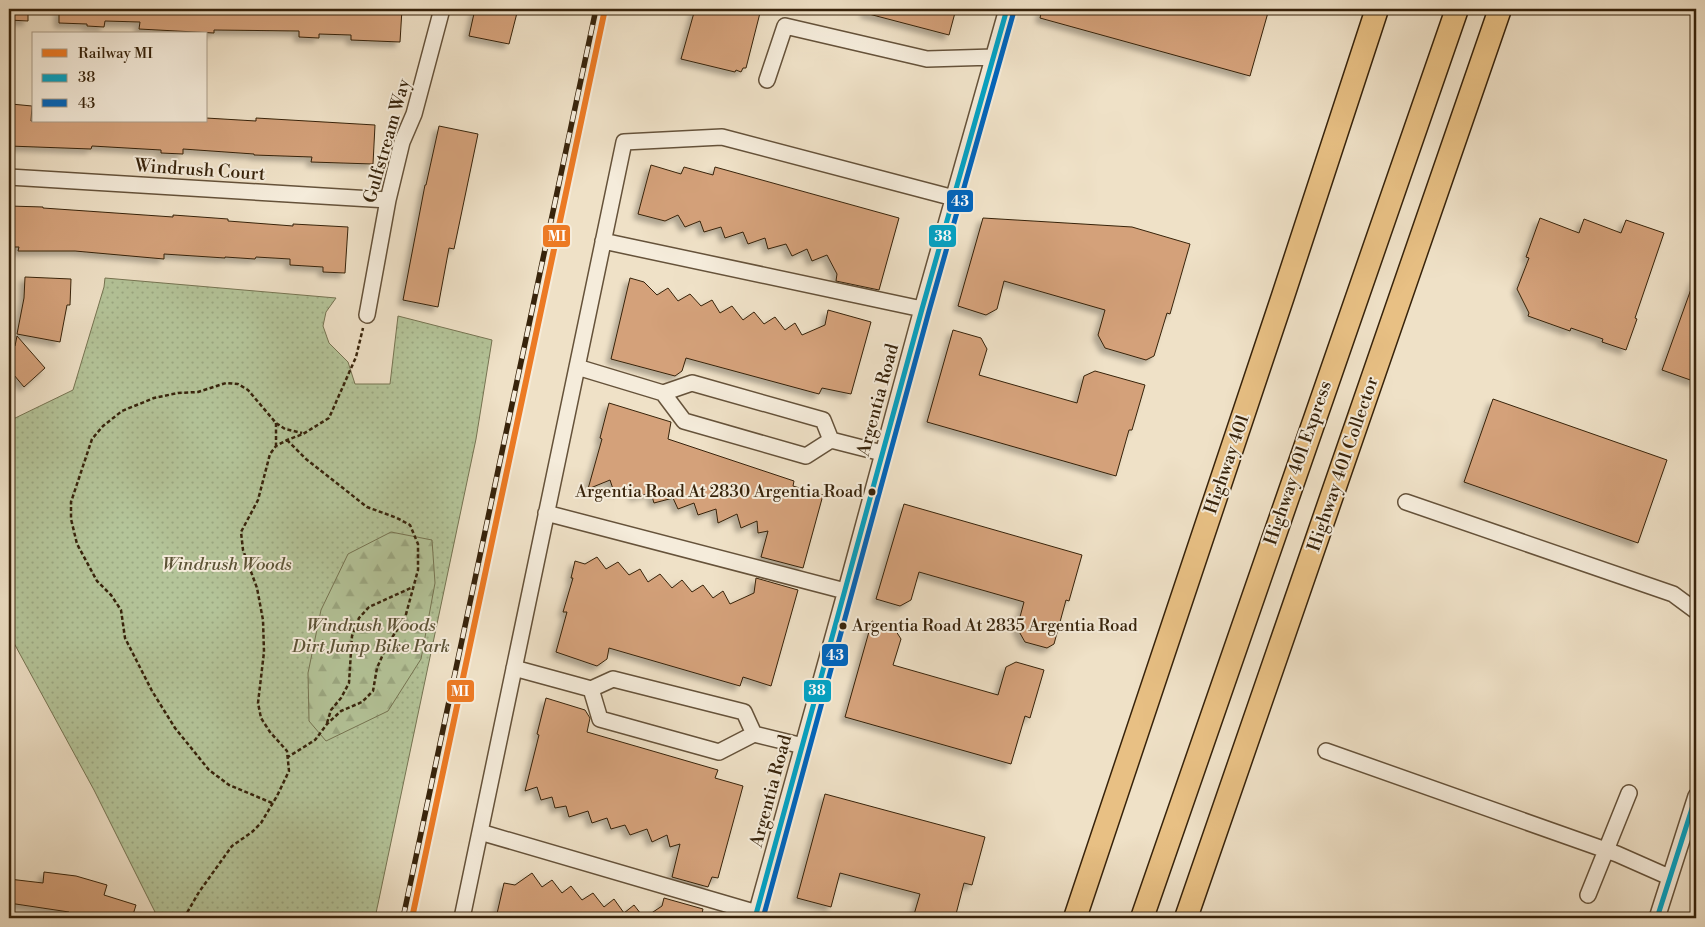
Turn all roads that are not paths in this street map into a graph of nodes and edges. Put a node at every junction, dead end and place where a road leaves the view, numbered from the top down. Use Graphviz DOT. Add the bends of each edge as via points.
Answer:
graph roads {
  1 [pos="442,9"];
  2 [pos="1007,9"];
  3 [pos="1377,9"];
  4 [pos="1457,9"];
  5 [pos="1500,9"];
  6 [pos="994,57"];
  7 [pos="767,80"];
  8 [pos="9,177"];
  9 [pos="954,198"];
  10 [pos="388,200"];
  11 [pos="603,241"];
  12 [pos="922,309"];
  13 [pos="367,315"];
  14 [pos="577,367"];
  15 [pos="663,393"];
  16 [pos="831,440"];
  17 [pos="882,453"];
  18 [pos="1406,502"];
  19 [pos="546,513"];
  20 [pos="845,592"];
  21 [pos="1696,611"];
  22 [pos="514,668"];
  23 [pos="591,689"];
  24 [pos="754,734"];
  25 [pos="803,746"];
  26 [pos="1326,751"];
  27 [pos="1629,792"];
  28 [pos="1696,796"];
  29 [pos="480,832"];
  30 [pos="1607,851"];
  31 [pos="1669,877"];
  32 [pos="1588,895"];
  33 [pos="756,916"];
  34 [pos="462,918"];
  35 [pos="1075,918"];
  36 [pos="1142,918"];
  37 [pos="1186,918"];
  38 [pos="1656,918"];
  1 -- 10 [label="street, Gulfstream Way"];
  2 -- 6 [label="street, Argentia Road"];
  3 -- 35 [label="highway, Highway 401"];
  4 -- 36 [label="highway, Highway 401 Express"];
  5 -- 37 [label="highway, Highway 401 Collector"];
  6 -- 7 [label="street" via="927,60 785,26"];
  6 -- 9 [label="street, Argentia Road"];
  8 -- 10 [label="street, Windrush Court"];
  9 -- 11 [label="street" via="722,137 624,142"];
  9 -- 12 [label="street, Argentia Road"];
  10 -- 13 [label="street, Gulfstream Way"];
  11 -- 12 [label="street"];
  11 -- 14 [label="street"];
  12 -- 17 [label="street, Argentia Road"];
  14 -- 15 [label="street"];
  14 -- 19 [label="street"];
  15 -- 16 [label="street" via="692,383 823,420"];
  15 -- 16 [label="street" via="684,421 806,456"];
  16 -- 17 [label="street"];
  17 -- 20 [label="street, Argentia Road"];
  18 -- 21 [label="street" via="1673,594"];
  19 -- 20 [label="street"];
  19 -- 22 [label="street"];
  20 -- 25 [label="street, Argentia Road"];
  22 -- 23 [label="street"];
  22 -- 29 [label="street"];
  23 -- 24 [label="street" via="613,679 744,712"];
  23 -- 24 [label="street" via="600,719 719,752"];
  24 -- 25 [label="street"];
  25 -- 33 [label="street, Argentia Road"];
  26 -- 30 [label="street"];
  27 -- 30 [label="street"];
  28 -- 31 [label="street"];
  29 -- 33 [label="street"];
  29 -- 34 [label="street"];
  30 -- 31 [label="street"];
  30 -- 32 [label="street"];
  31 -- 38 [label="street"];
}
